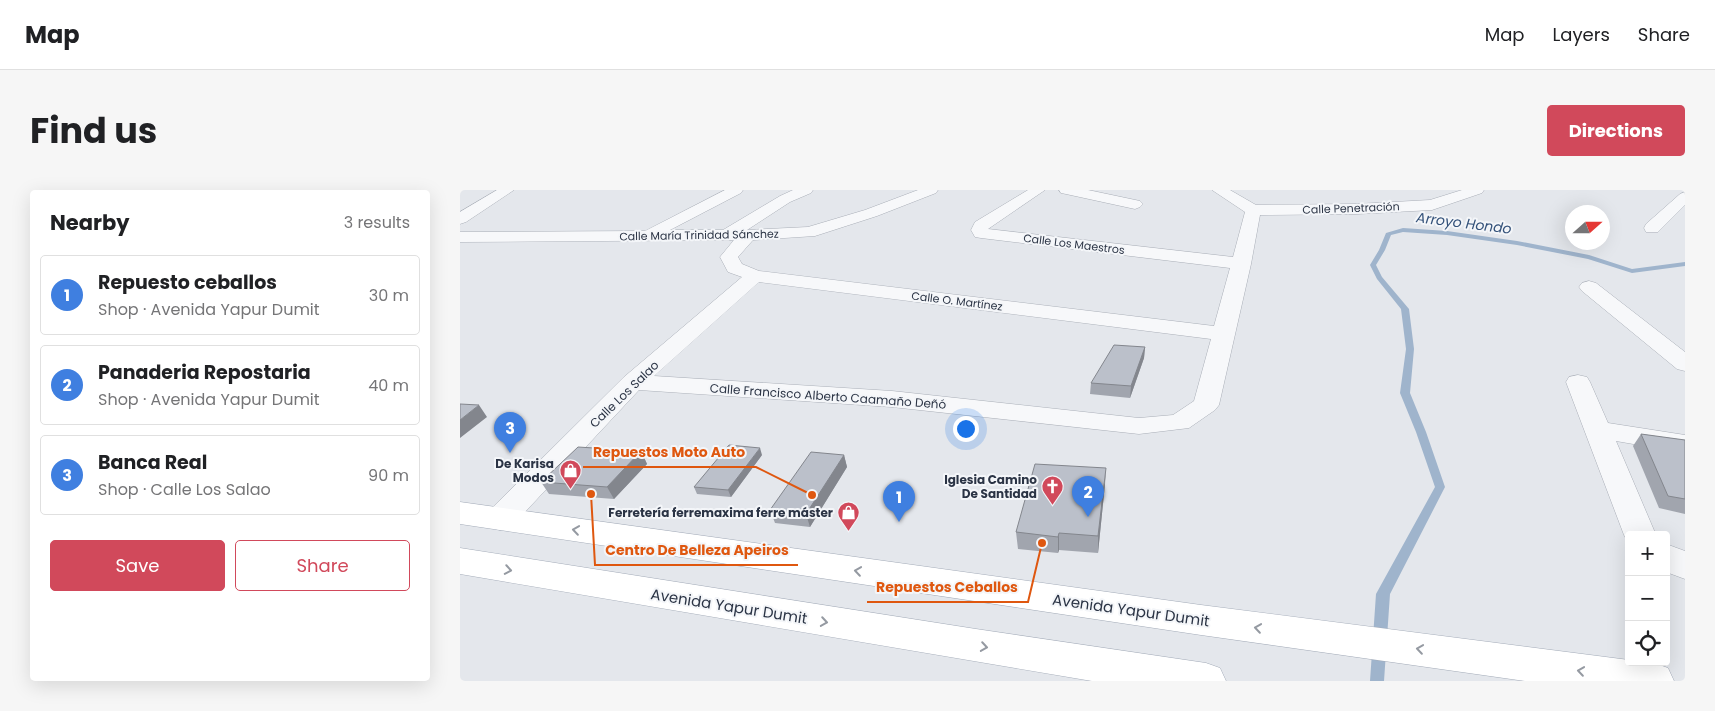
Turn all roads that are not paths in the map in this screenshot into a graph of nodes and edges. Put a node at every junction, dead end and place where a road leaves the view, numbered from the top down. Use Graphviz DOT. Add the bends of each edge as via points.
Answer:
graph roads {
  1 [pos="507,190"];
  2 [pos="736,190"];
  3 [pos="806,190"];
  4 [pos="931,190"];
  5 [pos="1038,190"];
  6 [pos="1066,190"];
  7 [pos="1219,190"];
  8 [pos="1477,190"];
  9 [pos="1685,198"];
  10 [pos="1136,204"];
  11 [pos="1253,210"];
  12 [pos="460,219"];
  13 [pos="1652,228"];
  14 [pos="727,235"];
  15 [pos="748,235"];
  16 [pos="646,236"];
  17 [pos="460,237"];
  18 [pos="1242,264"];
  19 [pos="755,276"];
  20 [pos="1589,287"];
  21 [pos="1222,334"];
  22 [pos="1685,364"];
  23 [pos="633,382"];
  24 [pos="1578,382"];
  25 [pos="1597,430"];
  26 [pos="1685,444"];
  27 [pos="460,513"];
  28 [pos="500,519"];
  29 [pos="1638,531"];
  30 [pos="1670,559"];
  31 [pos="460,561"];
  32 [pos="1685,566"];
  33 [pos="1650,680"];
  34 [pos="1203,681"];
  1 -- 12 [label="street"];
  2 -- 16 [label="street"];
  3 -- 14 [label="street" via="785,199"];
  4 -- 15 [label="street, Calle María Trinidad Sánchez" via="809,232"];
  5 -- 18 [label="street, Calle Los Maestros" via="981,226 981,233"];
  6 -- 10 [label="street"];
  7 -- 11 [label="street"];
  8 -- 11 [label="street, Calle Penetración" via="1432,205"];
  9 -- 13 [label="street"];
  11 -- 18 [label="street, Calle Francisco Alberto Caamaño Deñó"];
  14 -- 15 [label="street, Calle María Trinidad Sánchez"];
  14 -- 16 [label="street, Calle María Trinidad Sánchez"];
  15 -- 19 [label="street, Calle O. Martínez" via="729,257 735,268"];
  16 -- 17 [label="street, Calle María Trinidad Sánchez"];
  18 -- 21 [label="street, Calle Francisco Alberto Caamaño Deñó"];
  19 -- 21 [label="street, Calle O. Martínez"];
  19 -- 23 [label="street, Calle Los Salao"];
  20 -- 22 [label="street"];
  21 -- 23 [label="street, Calle Francisco Alberto Caamaño Deñó" via="1206,405 1180,422 1140,426 892,399"];
  23 -- 28 [label="street, Calle Los Salao"];
  24 -- 25 [label="street"];
  25 -- 26 [label="street"];
  25 -- 29 [label="street"];
  27 -- 28 [label="main road, Avenida Yapur Dumit"];
  33 -- 28 [label="main road, Avenida Yapur Dumit, one-way" via="1200,620"];
  30 -- 32 [label="street"];
  31 -- 34 [label="main road, Avenida Yapur Dumit, one-way"];
}
